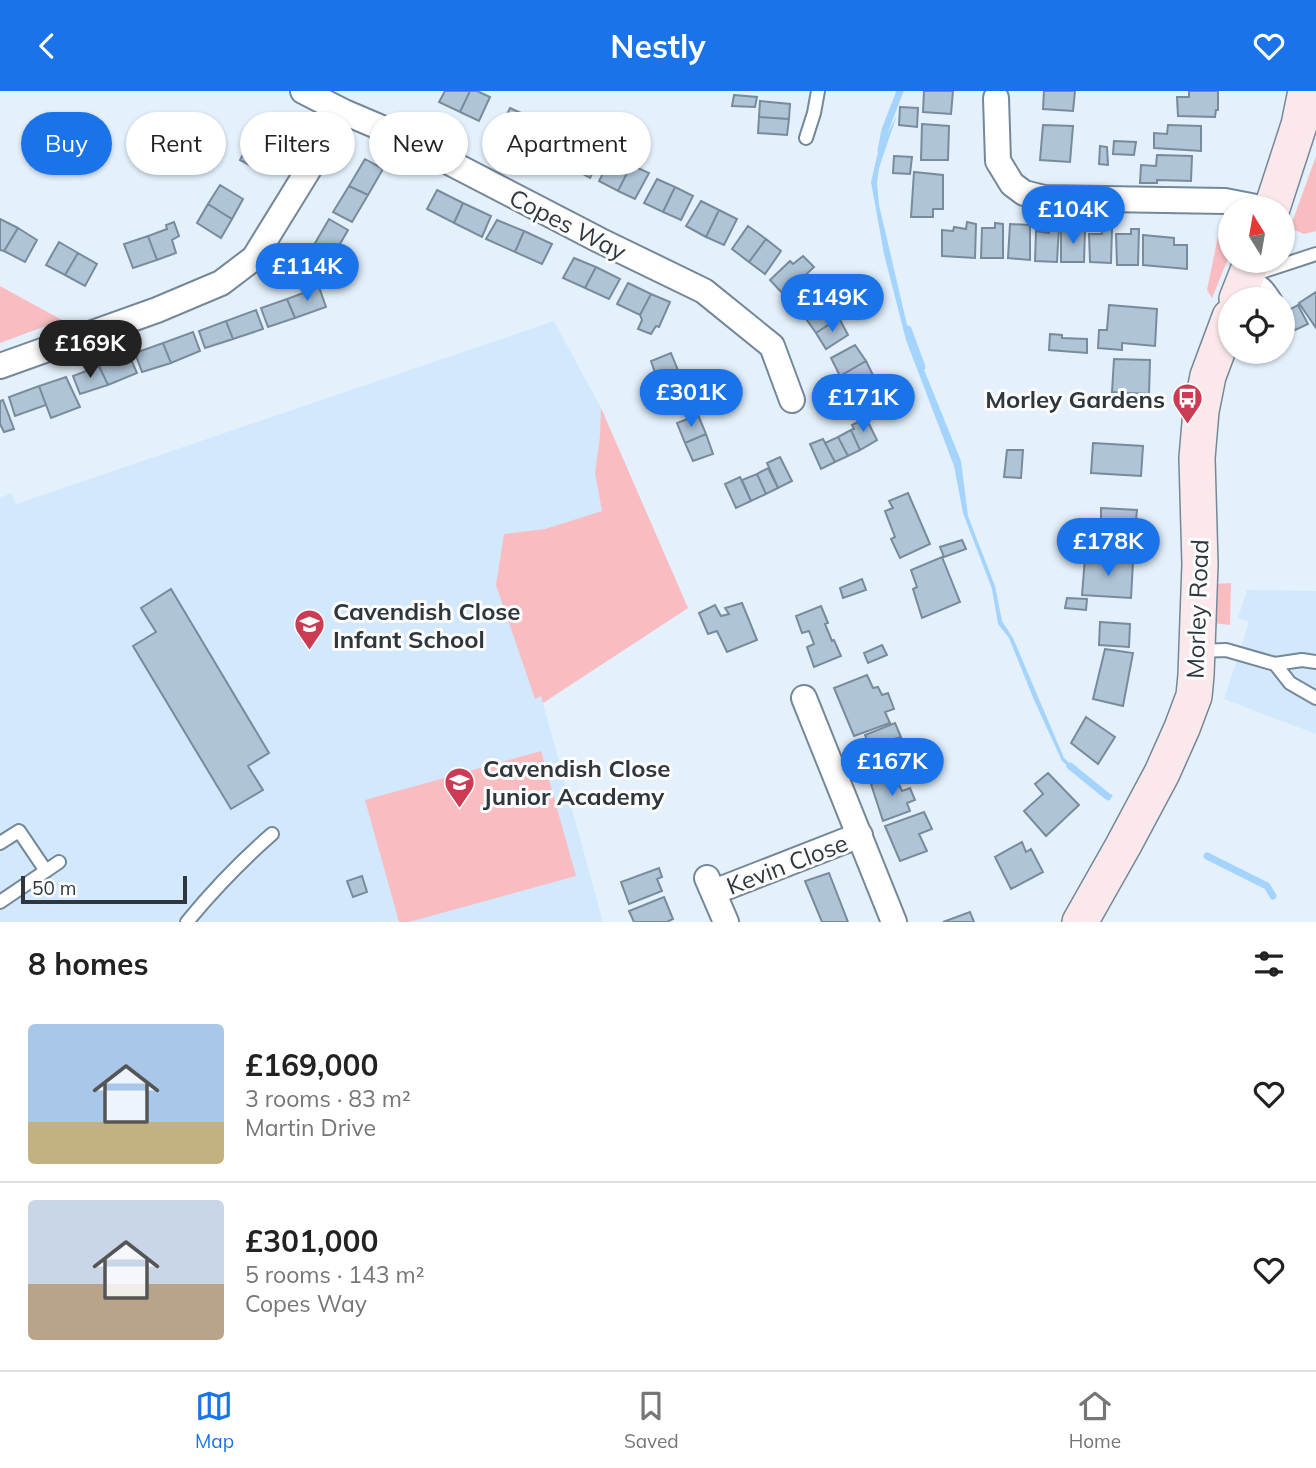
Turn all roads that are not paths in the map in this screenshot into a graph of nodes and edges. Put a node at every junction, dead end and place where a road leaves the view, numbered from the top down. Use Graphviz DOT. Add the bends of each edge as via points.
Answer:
graph roads {
  1 [pos="303,91"];
  2 [pos="818,91"];
  3 [pos="1306,91"];
  4 [pos="996,98"];
  5 [pos="344,112"];
  6 [pos="355,117"];
  7 [pos="806,138"];
  8 [pos="305,175"];
  9 [pos="1276,196"];
  10 [pos="1218,201"];
  11 [pos="1316,254"];
  12 [pos="1245,279"];
  13 [pos="1268,287"];
  14 [pos="1218,349"];
  15 [pos="0,366"];
  16 [pos="792,400"];
  17 [pos="1197,651"];
  18 [pos="1316,662"];
  19 [pos="1275,664"];
  20 [pos="804,698"];
  21 [pos="1316,698"];
  22 [pos="272,834"];
  23 [pos="860,835"];
  24 [pos="0,843"];
  25 [pos="59,862"];
  26 [pos="46,871"];
  27 [pos="0,902"];
  28 [pos="187,922"];
  29 [pos="726,922"];
  30 [pos="894,922"];
  31 [pos="1080,922"];
  1 -- 5 [label="street, Copes Way"];
  2 -- 7 [label="lane"];
  3 -- 9 [label="street"];
  4 -- 10 [label="street" via="998,160 1012,184 1024,193 1044,198"];
  6 -- 16 [label="street, Copes Way" via="704,291 772,346"];
  8 -- 15 [label="street" via="254,258 221,283"];
  11 -- 12 [label="lane"];
  12 -- 13 [label="lane" via="1258,279"];
  14 -- 17 [label="street, Morley Road" via="1200,411"];
  17 -- 19 [label="lane" via="1226,650"];
  17 -- 31 [label="street, Morley Road" via="1194,696 1182,728 1124,846"];
  18 -- 19 [label="lane"];
  19 -- 21 [label="lane" via="1290,683"];
  20 -- 23 [label="street"];
  22 -- 28 [label="lane"];
  23 -- 29 [label="street, Kevin Close" via="710,884"];
  23 -- 30 [label="street"];
  24 -- 26 [label="lane" via="19,831"];
  25 -- 26 [label="lane"];
  26 -- 27 [label="lane"];
}
